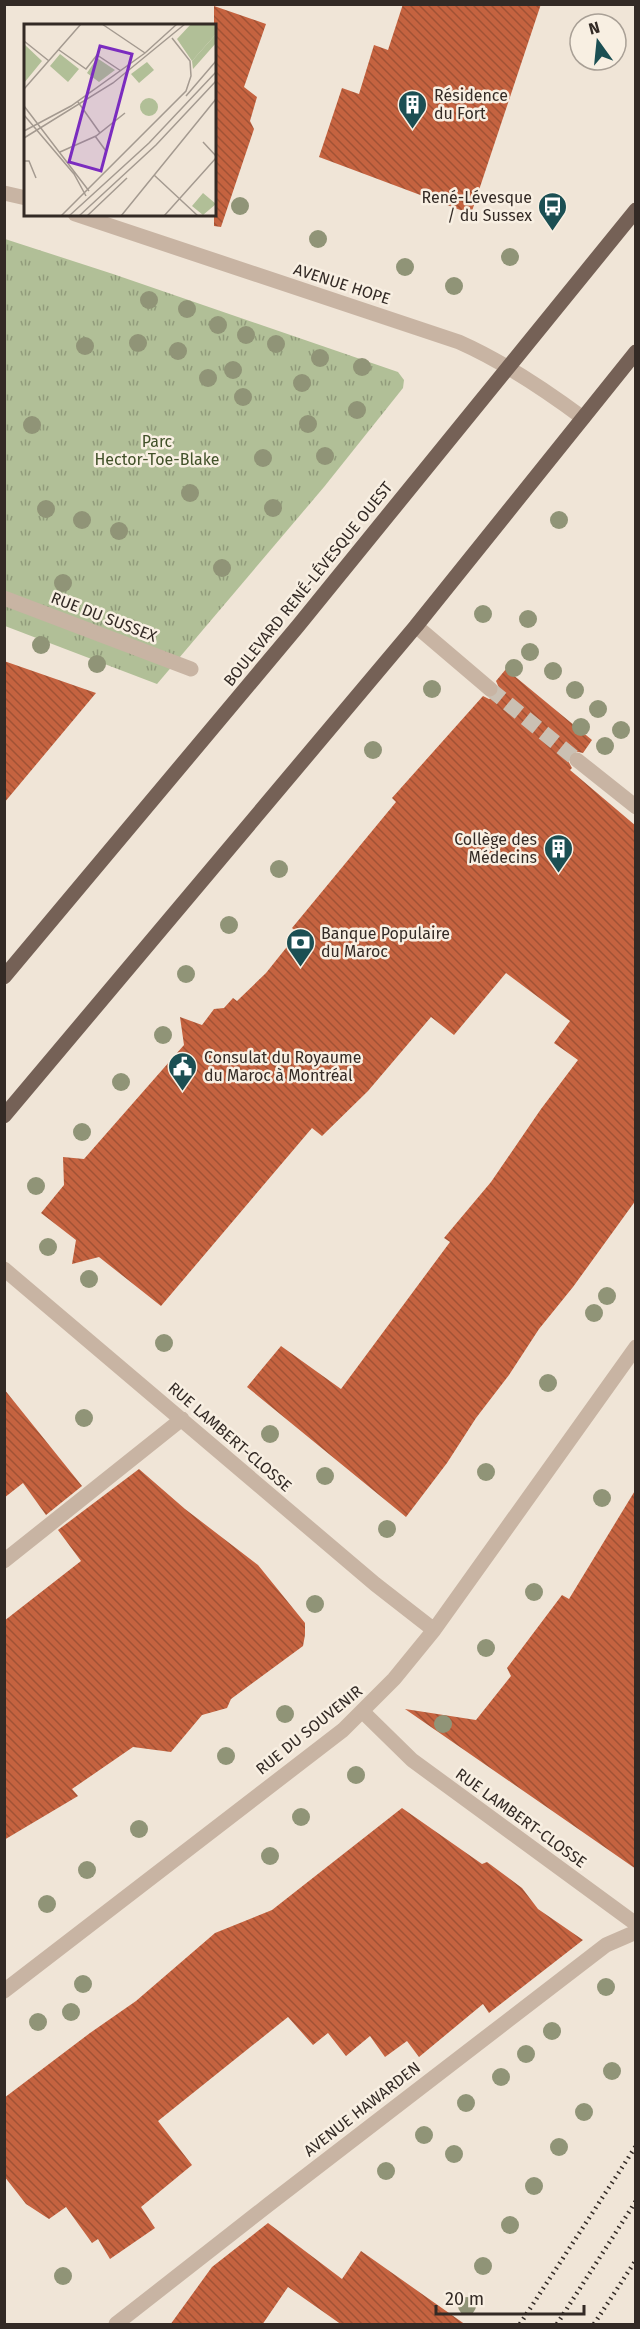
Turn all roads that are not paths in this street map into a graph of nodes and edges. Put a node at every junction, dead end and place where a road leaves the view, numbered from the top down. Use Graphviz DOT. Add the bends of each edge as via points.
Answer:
graph roads {
  1 [pos="4,193"];
  2 [pos="24,198"];
  3 [pos="636,210"];
  4 [pos="81,216"];
  5 [pos="636,352"];
  6 [pos="509,368"];
  7 [pos="583,418"];
  8 [pos="4,598"];
  9 [pos="416,626"];
  10 [pos="191,669"];
  11 [pos="490,689"];
  12 [pos="578,760"];
  13 [pos="636,807"];
  14 [pos="4,977"];
  15 [pos="4,1116"];
  16 [pos="4,1269"];
  17 [pos="636,1347"];
  18 [pos="182,1419"];
  19 [pos="4,1561"];
  20 [pos="434,1630"];
  21 [pos="363,1712"];
  22 [pos="636,1924"];
  23 [pos="636,1932"];
  24 [pos="4,1991"];
  25 [pos="116,2325"];
  1 -- 2 [label="street"];
  3 -- 6 [label="main road, BOULEVARD RENÉ-LÉVESQUE OUEST"];
  4 -- 6 [label="street, AVENUE HOPE" via="443,335"];
  5 -- 7 [label="main road"];
  6 -- 7 [label="street, AVENUE HOPE"];
  6 -- 14 [label="main road, BOULEVARD RENÉ-LÉVESQUE OUEST"];
  7 -- 9 [label="main road"];
  8 -- 10 [label="street, RUE DU SUSSEX"];
  9 -- 11 [label="street"];
  9 -- 15 [label="main road"];
  12 -- 13 [label="street"];
  16 -- 18 [label="street, RUE LAMBERT-CLOSSE"];
  17 -- 20 [label="street, RUE DU SOUVENIR"];
  18 -- 19 [label="street"];
  18 -- 20 [label="street, RUE LAMBERT-CLOSSE"];
  20 -- 21 [label="street, RUE DU SOUVENIR"];
  21 -- 22 [label="street, RUE LAMBERT-CLOSSE" via="412,1760"];
  21 -- 24 [label="street, RUE DU SOUVENIR"];
  23 -- 25 [label="street, AVENUE HAWARDEN" via="606,1945"];
}
